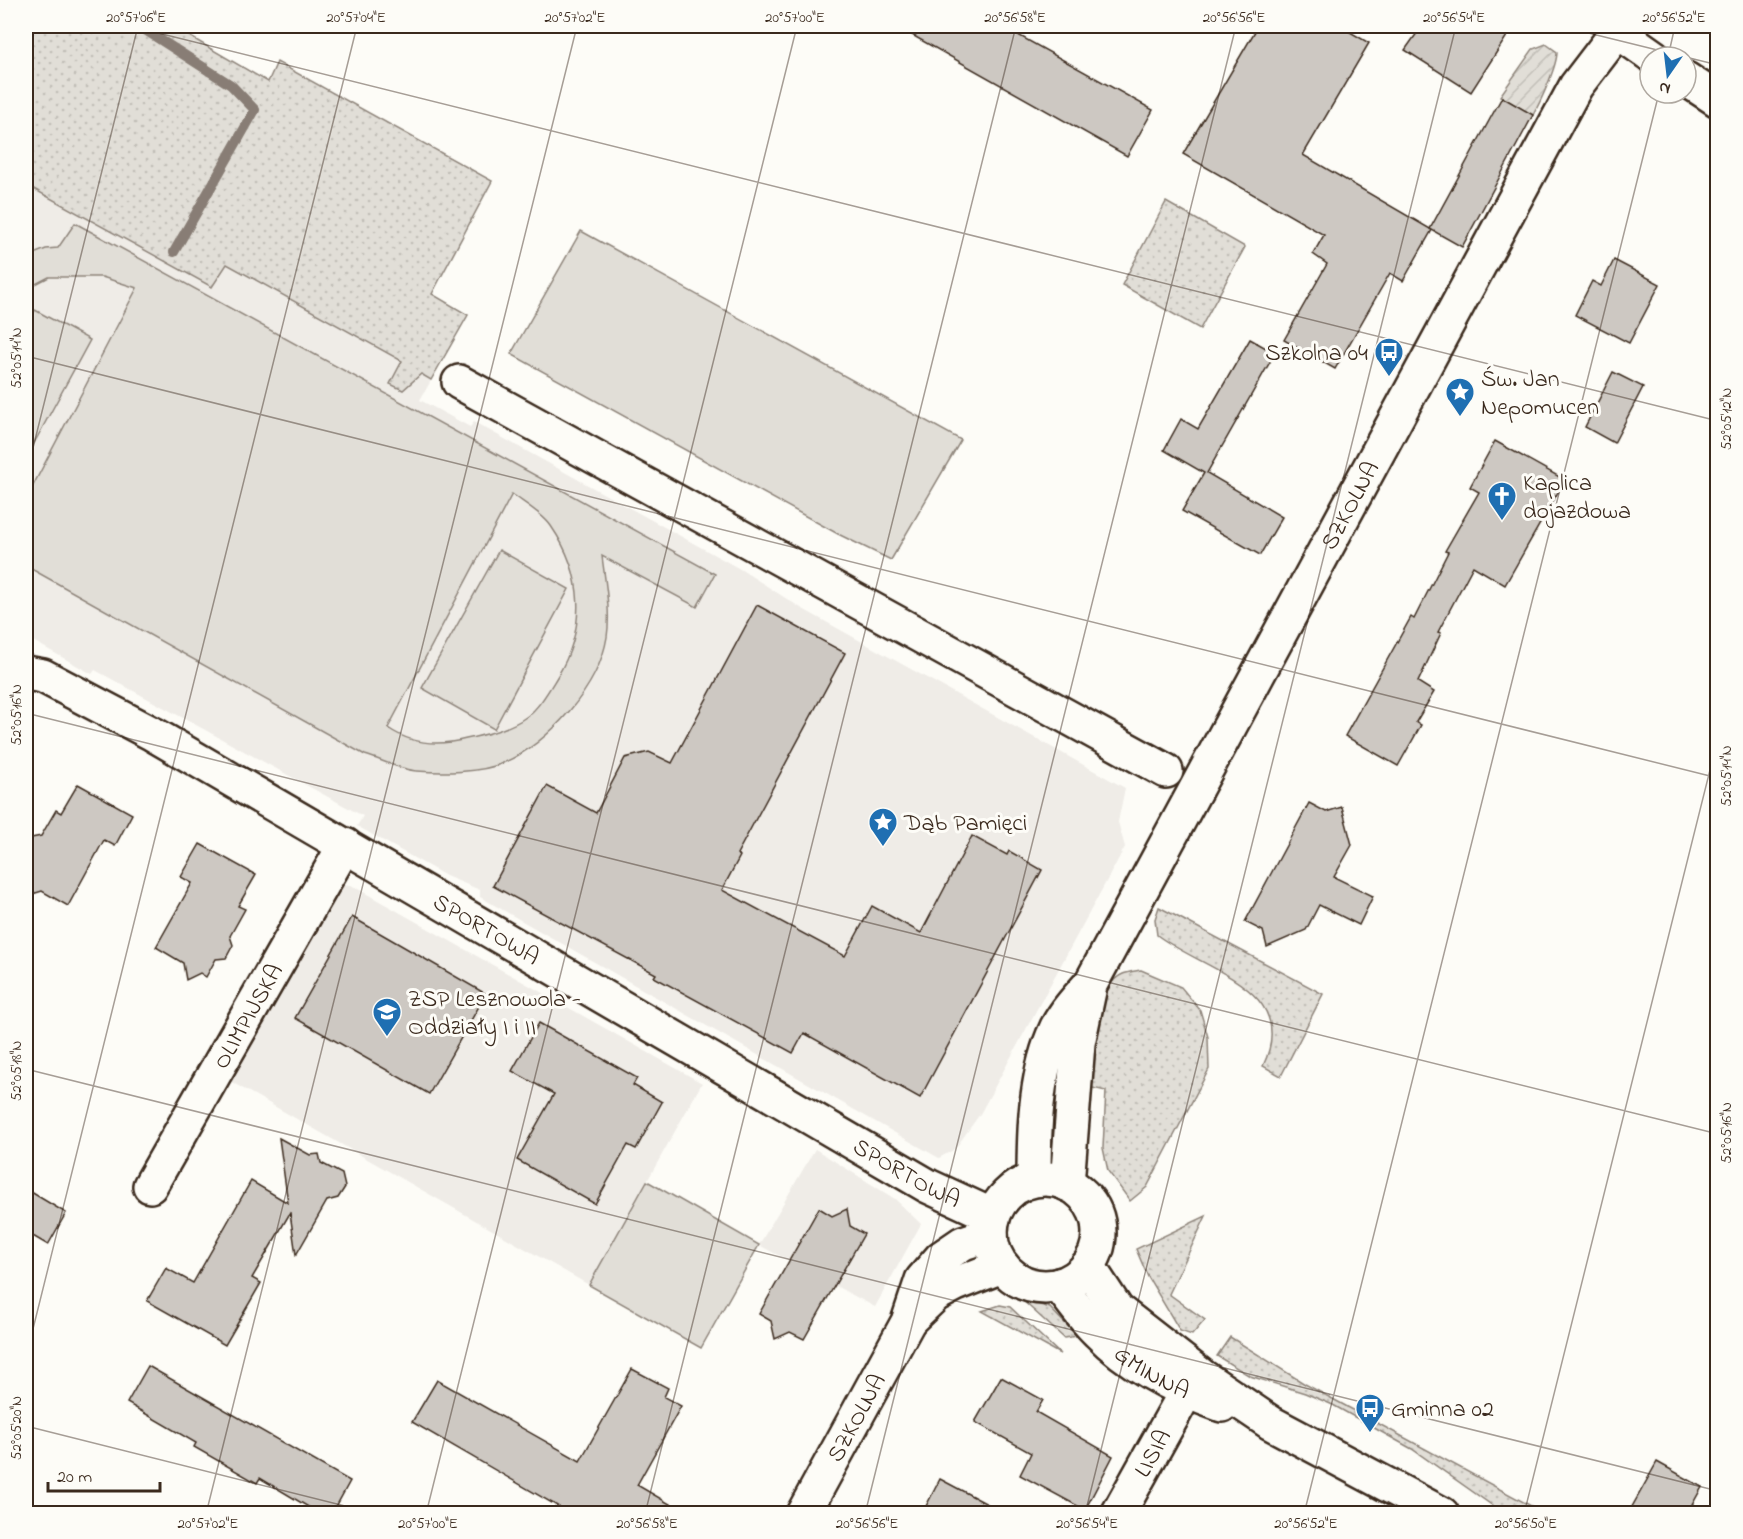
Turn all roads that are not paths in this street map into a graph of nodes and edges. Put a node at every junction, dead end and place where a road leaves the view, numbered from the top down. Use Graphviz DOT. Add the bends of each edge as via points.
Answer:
graph roads {
  1 [pos="1614,28"];
  2 [pos="1638,45"];
  3 [pos="1698,87"];
  4 [pos="1718,100"];
  5 [pos="459,382"];
  6 [pos="34,675"];
  7 [pos="1166,771"];
  8 [pos="345,845"];
  9 [pos="1091,983"];
  10 [pos="1034,1179"];
  11 [pos="1067,1184"];
  12 [pos="150,1186"];
  13 [pos="992,1225"];
  14 [pos="1002,1266"];
  15 [pos="1088,1266"];
  16 [pos="1059,1285"];
  17 [pos="908,1322"];
  18 [pos="1186,1392"];
  19 [pos="1271,1423"];
  20 [pos="803,1514"];
  21 [pos="1118,1514"];
  22 [pos="1442,1514"];
  1 -- 2 [label="street"];
  1 -- 9 [label="street, SZKOLNA" via="1576,86"];
  3 -- 4 [label="street"];
  5 -- 7 [label="street"];
  6 -- 8 [label="street, SPORTOWA" via="153,734"];
  8 -- 12 [label="street, OLIMPIJSKA"];
  8 -- 13 [label="street, SPORTOWA"];
  9 -- 10 [label="street, SZKOLNA" via="1065,1012 1052,1036 1036,1102"];
  9 -- 11 [label="street, SZKOLNA" via="1078,1043"];
  10 -- 11 [label="street"];
  10 -- 13 [label="street" via="1006,1195"];
  11 -- 15 [label="street" via="1089,1201 1097,1218 1097,1247"];
  13 -- 14 [label="street" via="993,1250"];
  13 -- 17 [label="street, SZKOLNA" via="942,1258 922,1280"];
  14 -- 16 [label="street" via="1023,1282"];
  14 -- 17 [label="street, SZKOLNA" via="935,1295"];
  15 -- 16 [label="street"];
  15 -- 19 [label="street, GMINNA" via="1117,1310 1203,1377"];
  16 -- 18 [label="street, GMINNA" via="1096,1331 1119,1352"];
  17 -- 20 [label="street, SZKOLNA"];
  18 -- 19 [label="street, GMINNA"];
  18 -- 21 [label="street, LISIA"];
  19 -- 22 [label="street, GMINNA"];
}
